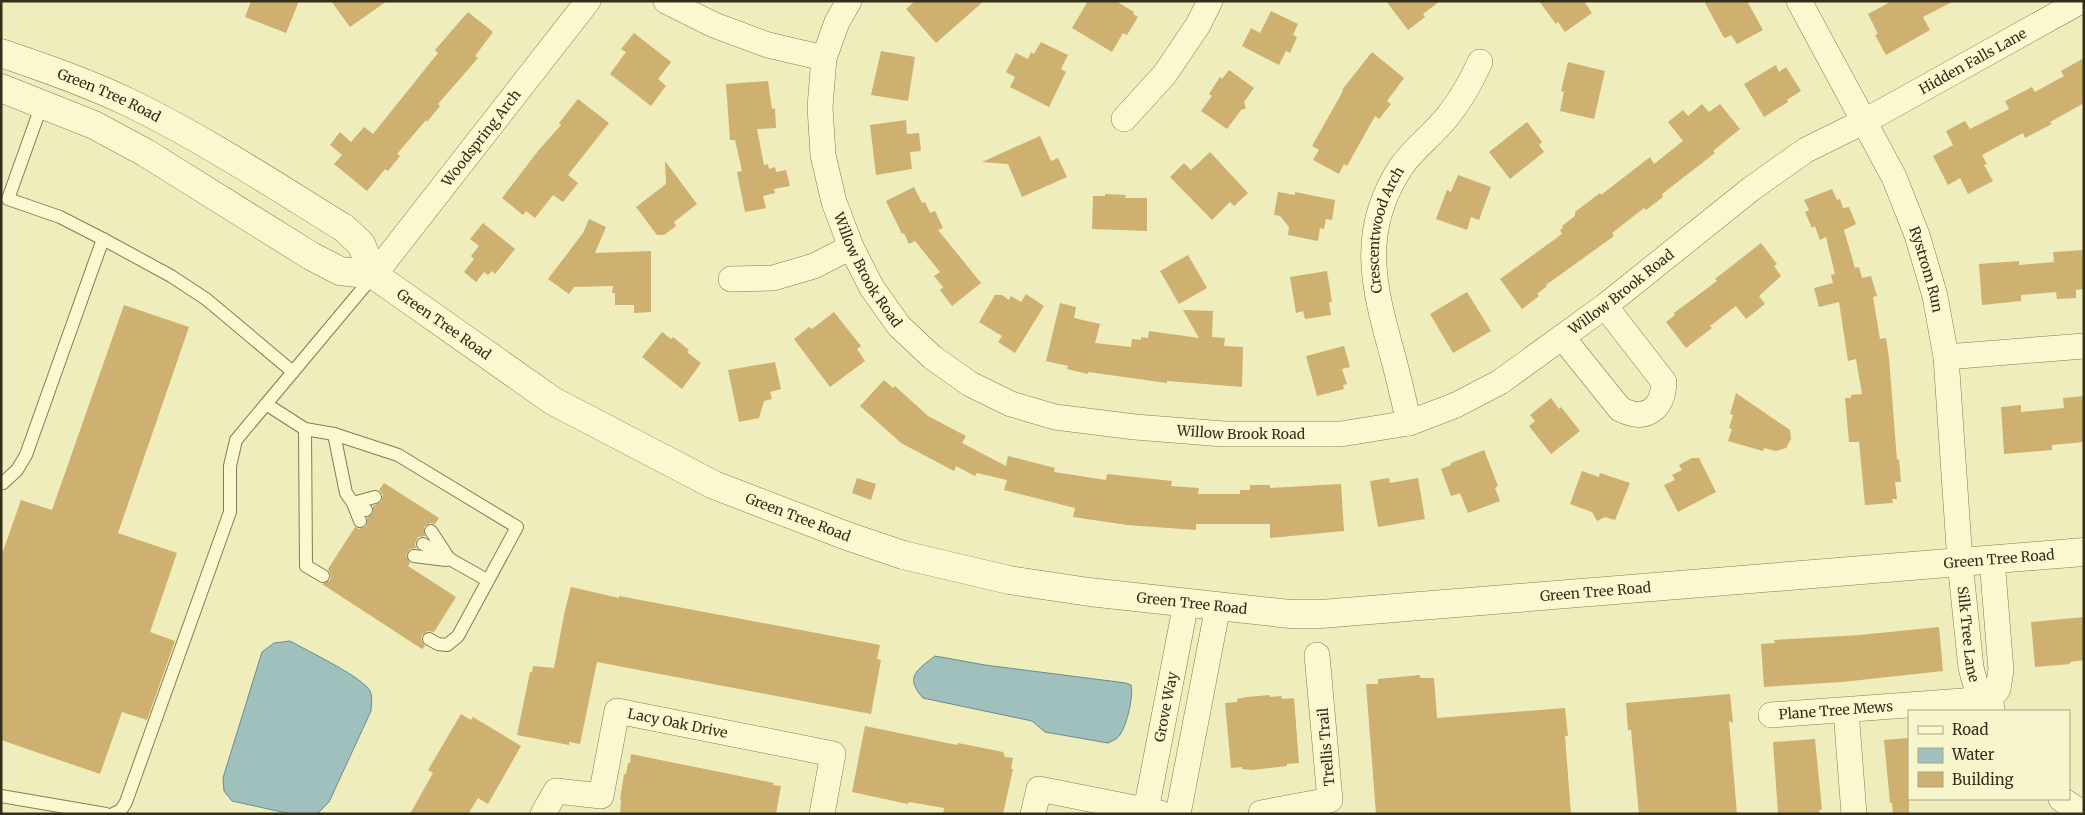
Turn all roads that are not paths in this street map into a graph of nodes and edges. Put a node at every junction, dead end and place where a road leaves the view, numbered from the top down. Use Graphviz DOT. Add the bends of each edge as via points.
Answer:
graph roads {
  1 [pos="588,1"];
  2 [pos="666,1"];
  3 [pos="849,1"];
  4 [pos="1210,1"];
  5 [pos="1799,1"];
  6 [pos="2081,1"];
  7 [pos="1,54"];
  8 [pos="824,58"];
  9 [pos="1480,62"];
  10 [pos="1,88"];
  11 [pos="42,104"];
  12 [pos="1124,119"];
  13 [pos="1865,121"];
  14 [pos="103,239"];
  15 [pos="851,248"];
  16 [pos="374,275"];
  17 [pos="731,279"];
  18 [pos="1604,306"];
  19 [pos="1562,337"];
  20 [pos="2084,346"];
  21 [pos="1946,357"];
  22 [pos="293,372"];
  23 [pos="266,404"];
  24 [pos="1408,423"];
  25 [pos="305,429"];
  26 [pos="334,434"];
  27 [pos="2,484"];
  28 [pos="375,497"];
  29 [pos="353,502"];
  30 [pos="363,516"];
  31 [pos="431,531"];
  32 [pos="423,544"];
  33 [pos="2084,552"];
  34 [pos="414,556"];
  35 [pos="1992,560"];
  36 [pos="451,561"];
  37 [pos="1960,562"];
  38 [pos="323,576"];
  39 [pos="487,580"];
  40 [pos="1186,603"];
  41 [pos="1218,606"];
  42 [pos="429,639"];
  43 [pos="1317,655"];
  44 [pos="1991,705"];
  45 [pos="1846,711"];
  46 [pos="1771,715"];
  47 [pos="1,796"];
  48 [pos="1154,812"];
  49 [pos="1259,813"];
  50 [pos="106,814"];
  51 [pos="114,814"];
  52 [pos="543,814"];
  53 [pos="822,814"];
  54 [pos="1033,814"];
  55 [pos="1178,814"];
  56 [pos="1854,814"];
  1 -- 16 [label="street, Woodspring Arch"];
  2 -- 8 [label="street" via="714,25 768,45"];
  3 -- 8 [label="street, Willow Brook Road" via="837,22"];
  4 -- 12 [label="street" via="1165,74"];
  5 -- 13 [label="street, Rystrom Run"];
  6 -- 13 [label="street, Hidden Falls Lane"];
  7 -- 16 [label="street, Green Tree Road" via="70,77 130,103 224,154 344,228 360,244"];
  8 -- 15 [label="street, Willow Brook Road" via="820,107 823,154 834,202"];
  9 -- 24 [label="street, Crescentwood Arch" via="1448,117 1401,166 1384,199 1374,234 1373,270 1379,307"];
  10 -- 11 [label="street, Green Tree Road"];
  11 -- 14 [label="lane" via="8,199 60,217"];
  11 -- 16 [label="street, Green Tree Road" via="94,125 146,153 340,271"];
  13 -- 18 [label="street, Willow Brook Road" via="1806,150 1751,188"];
  13 -- 21 [label="street, Rystrom Run" via="1894,176 1917,235"];
  14 -- 22 [label="lane" via="172,276 206,299"];
  14 -- 27 [label="lane" via="26,455 17,470"];
  15 -- 17 [label="street" via="814,266 773,278"];
  15 -- 24 [label="street, Willow Brook Road" via="872,288 899,326 932,357 970,384 1011,404 1055,417 1224,434 1341,434"];
  16 -- 22 [label="lane"];
  16 -- 40 [label="street, Green Tree Road" via="552,401 714,485 903,555 1009,580"];
  18 -- 19 [label="street, Willow Brook Road"];
  18 -- 19 [label="street" via="1664,382 1664,397 1657,406 1645,414 1633,416 1620,409"];
  19 -- 24 [label="street, Willow Brook Road" via="1500,382 1456,405"];
  20 -- 21 [label="street"];
  21 -- 37 [label="street, Rystrom Run"];
  22 -- 23 [label="lane"];
  23 -- 25 [label="lane"];
  23 -- 51 [label="lane" via="236,440 230,466 230,512 126,802"];
  25 -- 26 [label="lane"];
  25 -- 38 [label="lane" via="306,566"];
  26 -- 29 [label="lane" via="346,493"];
  26 -- 39 [label="lane" via="398,455 517,527"];
  28 -- 29 [label="lane"];
  29 -- 30 [label="lane"];
  31 -- 36 [label="lane"];
  32 -- 36 [label="lane"];
  33 -- 35 [label="street, Green Tree Road"];
  34 -- 36 [label="lane"];
  35 -- 37 [label="street, Green Tree Road"];
  35 -- 44 [label="street, Silk Tree Lane" via="2001,670"];
  36 -- 39 [label="lane"];
  37 -- 41 [label="street, Green Tree Road" via="1321,614"];
  37 -- 44 [label="street, Silk Tree Lane" via="1971,668 1976,686"];
  39 -- 42 [label="lane" via="458,636 447,645"];
  40 -- 41 [label="street, Green Tree Road"];
  40 -- 48 [label="street, Grove Way"];
  41 -- 55 [label="street"];
  43 -- 49 [label="street, Trellis Trail" via="1330,800"];
  44 -- 45 [label="street, Plane Tree Mews"];
  45 -- 46 [label="street, Plane Tree Mews"];
  45 -- 56 [label="street"];
  47 -- 50 [label="lane"];
  48 -- 54 [label="street" via="1039,789"];
  52 -- 53 [label="street, Lacy Oak Drive" via="556,791 601,796 617,711 833,754"];
}
